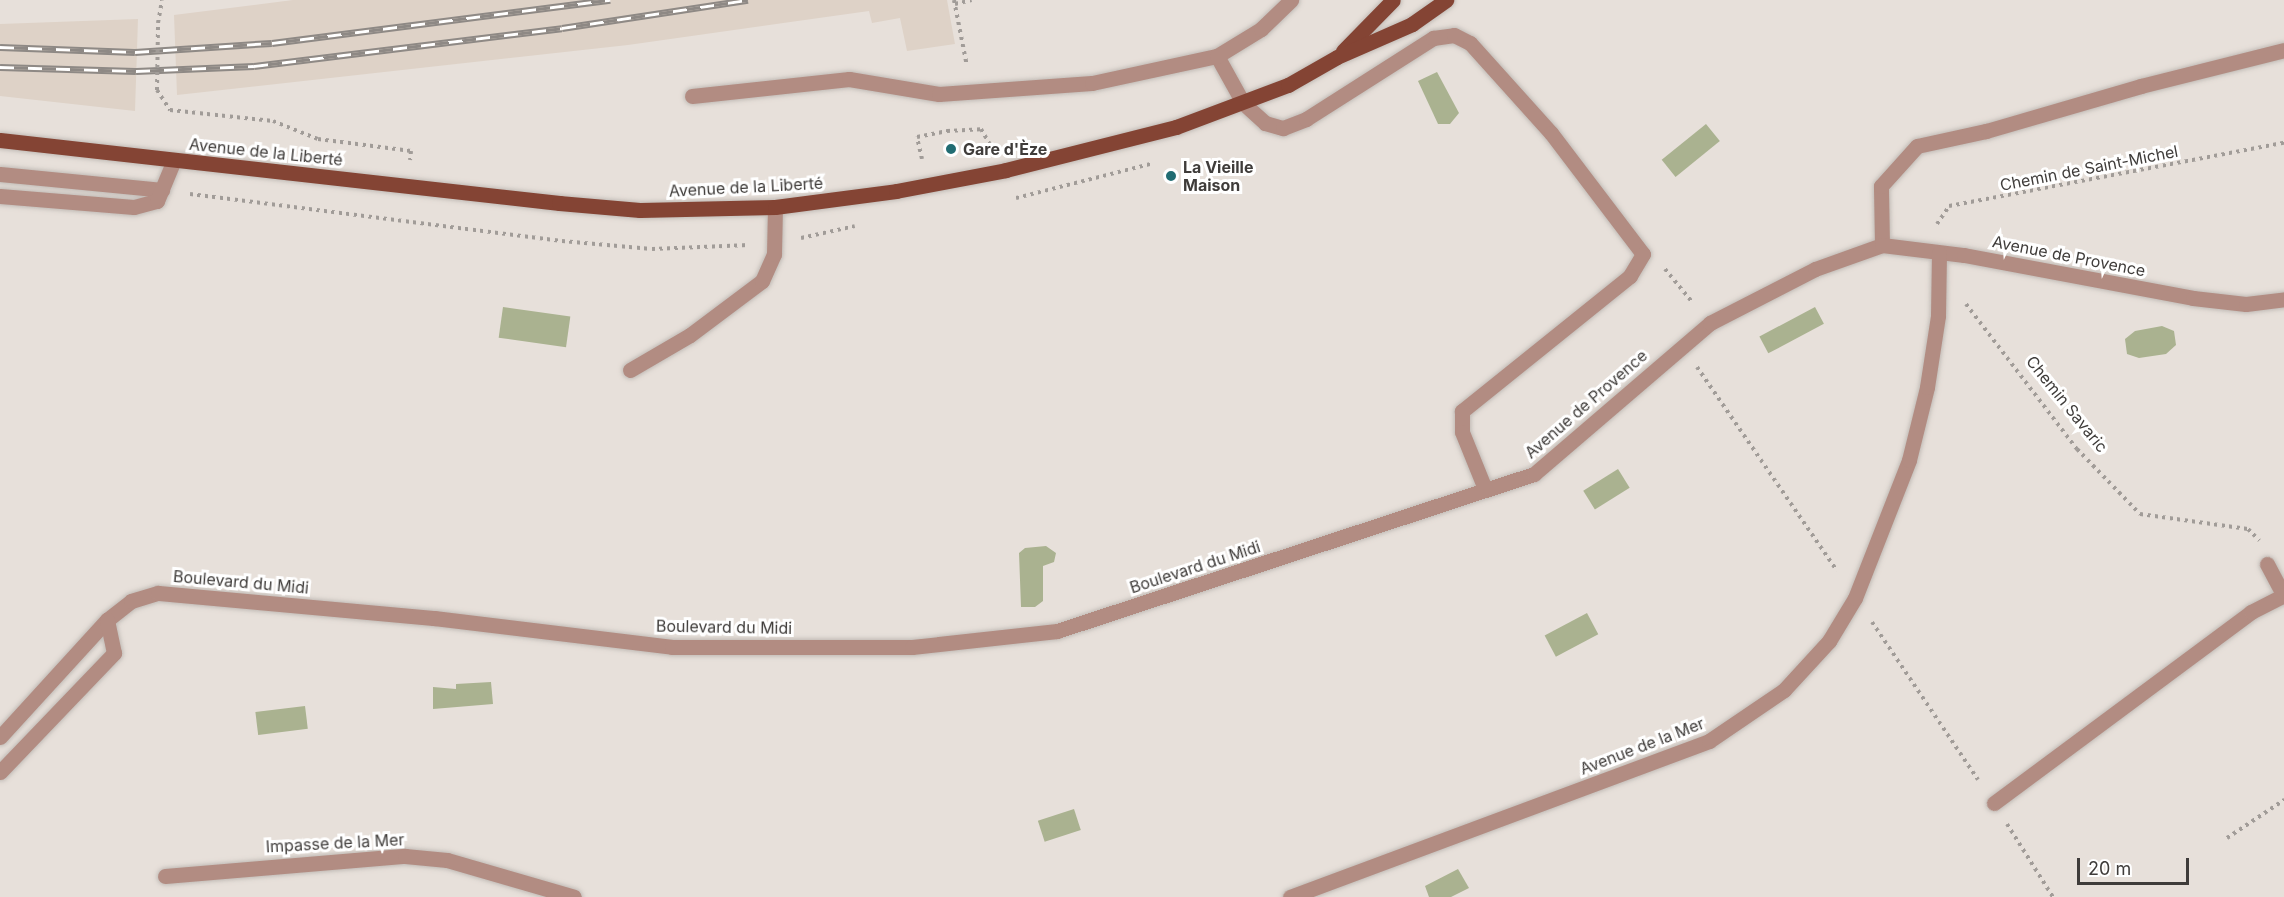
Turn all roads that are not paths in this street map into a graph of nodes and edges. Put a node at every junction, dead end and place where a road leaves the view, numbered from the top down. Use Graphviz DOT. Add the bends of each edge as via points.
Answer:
graph roads {
  1 [pos="1291,0"];
  2 [pos="1394,0"];
  3 [pos="1446,0"];
  4 [pos="2284,50"];
  5 [pos="1217,56"];
  6 [pos="1336,57"];
  7 [pos="692,96"];
  8 [pos="1243,103"];
  9 [pos="0,140"];
  10 [pos="174,160"];
  11 [pos="0,174"];
  12 [pos="162,190"];
  13 [pos="0,196"];
  14 [pos="775,207"];
  15 [pos="1882,245"];
  16 [pos="1939,253"];
  17 [pos="2284,300"];
  18 [pos="630,370"];
  19 [pos="1485,489"];
  20 [pos="2267,564"];
  21 [pos="2284,595"];
  22 [pos="107,620"];
  23 [pos="0,737"];
  24 [pos="0,772"];
  25 [pos="1994,803"];
  26 [pos="165,876"];
  27 [pos="574,897"];
  28 [pos="1290,897"];
  1 -- 5 [label="street" via="1261,29"];
  2 -- 6 [label="main road, Avenue de la Liberté"];
  3 -- 6 [label="main road, Avenue de la Liberté" via="1412,24"];
  4 -- 15 [label="street" via="1917,146 1881,186"];
  5 -- 7 [label="street" via="1092,83 972,93 939,94 849,79"];
  5 -- 8 [label="street"];
  6 -- 8 [label="main road, Avenue de la Liberté" via="1288,85"];
  8 -- 14 [label="main road, Avenue de la Liberté" via="1176,127 1006,170 896,191"];
  8 -- 19 [label="street" via="1264,123 1283,128 1306,119 1433,38 1454,35 1470,43 1551,133 1642,254 1630,276 1462,411 1462,432"];
  9 -- 10 [label="main road, Avenue de la Liberté"];
  10 -- 12 [label="street"];
  10 -- 14 [label="main road, Avenue de la Liberté" via="640,210"];
  11 -- 12 [label="street"];
  12 -- 13 [label="street" via="157,201 134,207"];
  14 -- 18 [label="street" via="774,254 762,281 690,335"];
  15 -- 16 [label="street, Avenue de Provence"];
  15 -- 19 [label="street, Avenue de Provence" via="1815,269 1710,323 1534,474"];
  16 -- 17 [label="street, Avenue de Provence" via="2193,298 2246,304"];
  16 -- 28 [label="street, Avenue de la Mer" via="1941,284 1927,387 1909,460 1856,598 1829,641 1784,690 1709,741"];
  19 -- 22 [label="street, Boulevard du Midi" via="1057,631 912,647 672,647 434,618 158,593 131,601"];
  20 -- 21 [label="street"];
  21 -- 25 [label="street" via="2251,612"];
  22 -- 23 [label="street, Boulevard du Midi"];
  22 -- 24 [label="street" via="114,653"];
  26 -- 27 [label="street, Impasse de la Mer" via="405,856 447,860"];
}
